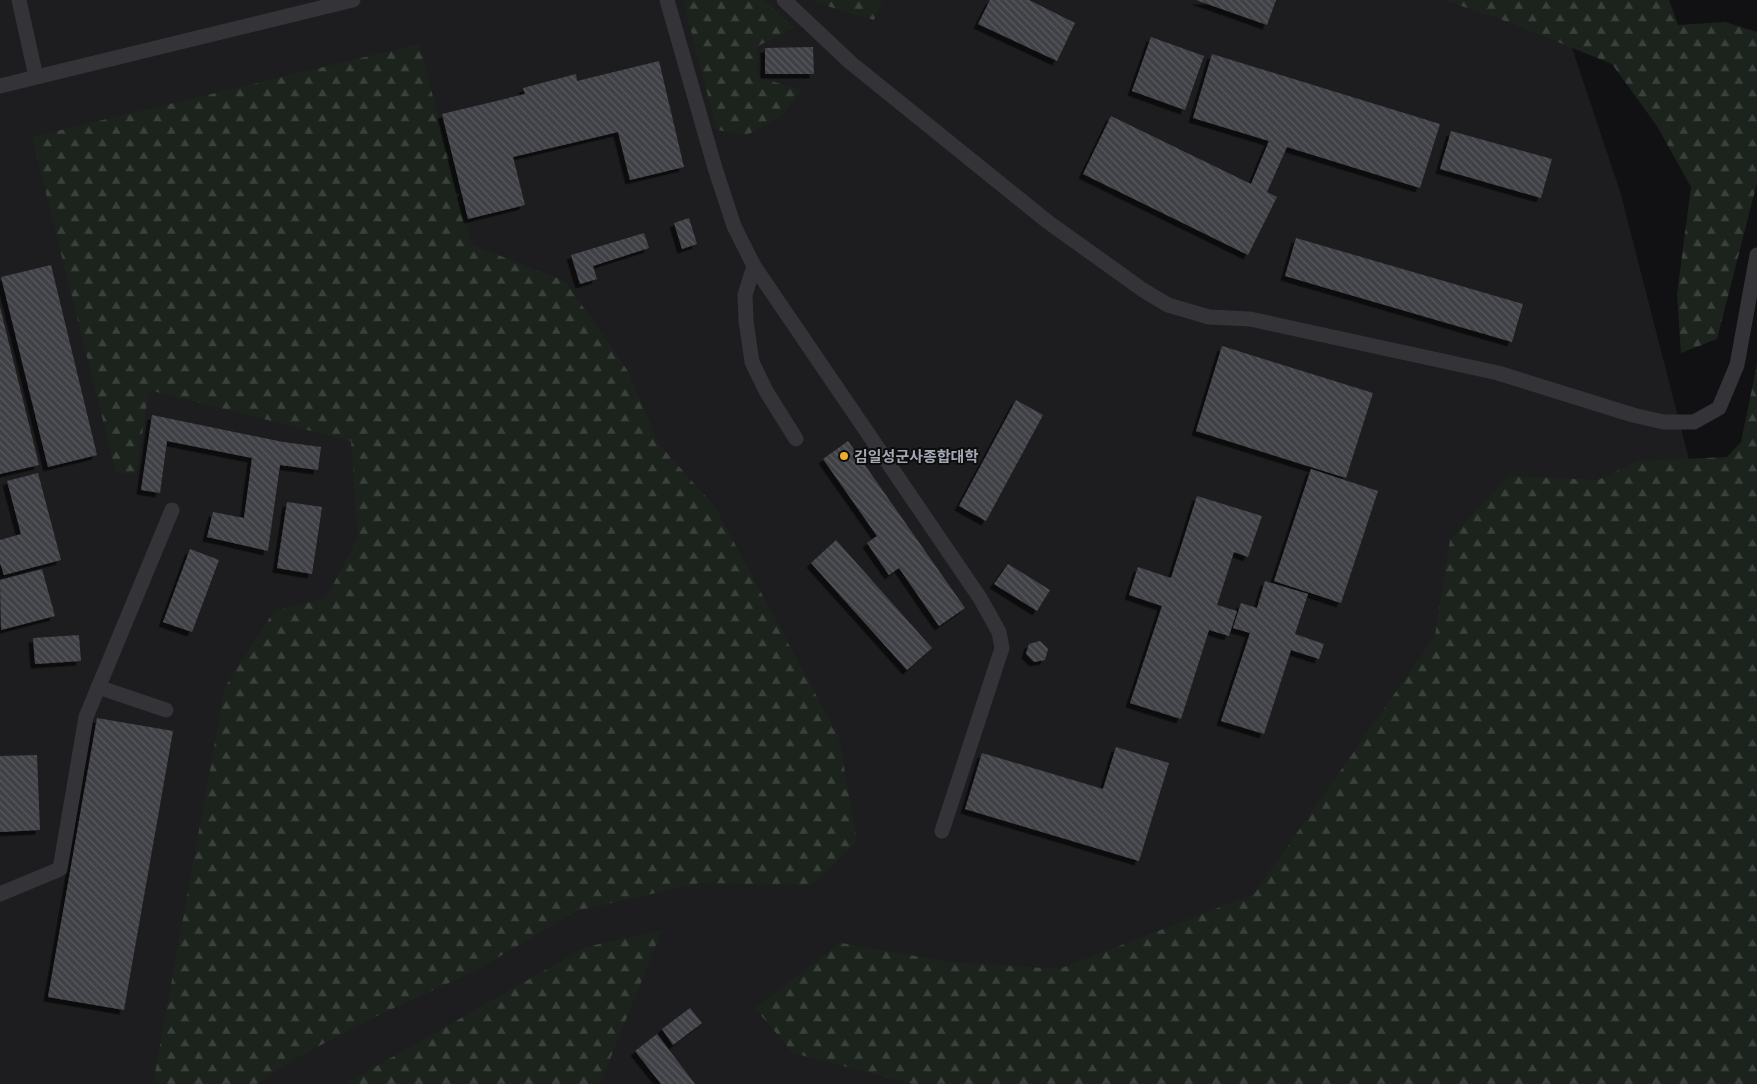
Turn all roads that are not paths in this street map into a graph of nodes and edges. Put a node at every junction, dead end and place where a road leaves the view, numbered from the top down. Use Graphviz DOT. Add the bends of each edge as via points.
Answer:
graph roads {
  1 [pos="19,0"];
  2 [pos="351,0"];
  3 [pos="667,0"];
  4 [pos="784,0"];
  5 [pos="36,77"];
  6 [pos="0,86"];
  7 [pos="1757,254"];
  8 [pos="754,266"];
  9 [pos="796,439"];
  10 [pos="172,510"];
  11 [pos="98,687"];
  12 [pos="166,710"];
  13 [pos="942,831"];
  14 [pos="0,894"];
  1 -- 5 [label="lane"];
  2 -- 5 [label="lane"];
  3 -- 8 [label="lane" via="715,168 734,226"];
  4 -- 7 [label="lane" via="851,63 1048,222 1168,305 1209,317 1250,319 1498,373 1633,416 1664,422 1694,422 1719,408 1737,365"];
  5 -- 6 [label="lane"];
  8 -- 9 [label="lane" via="745,295 752,362"];
  8 -- 13 [label="lane" via="980,598 999,632 1002,648"];
  10 -- 11 [label="lane"];
  11 -- 12 [label="lane"];
  11 -- 14 [label="lane" via="86,717 60,869"];
}
